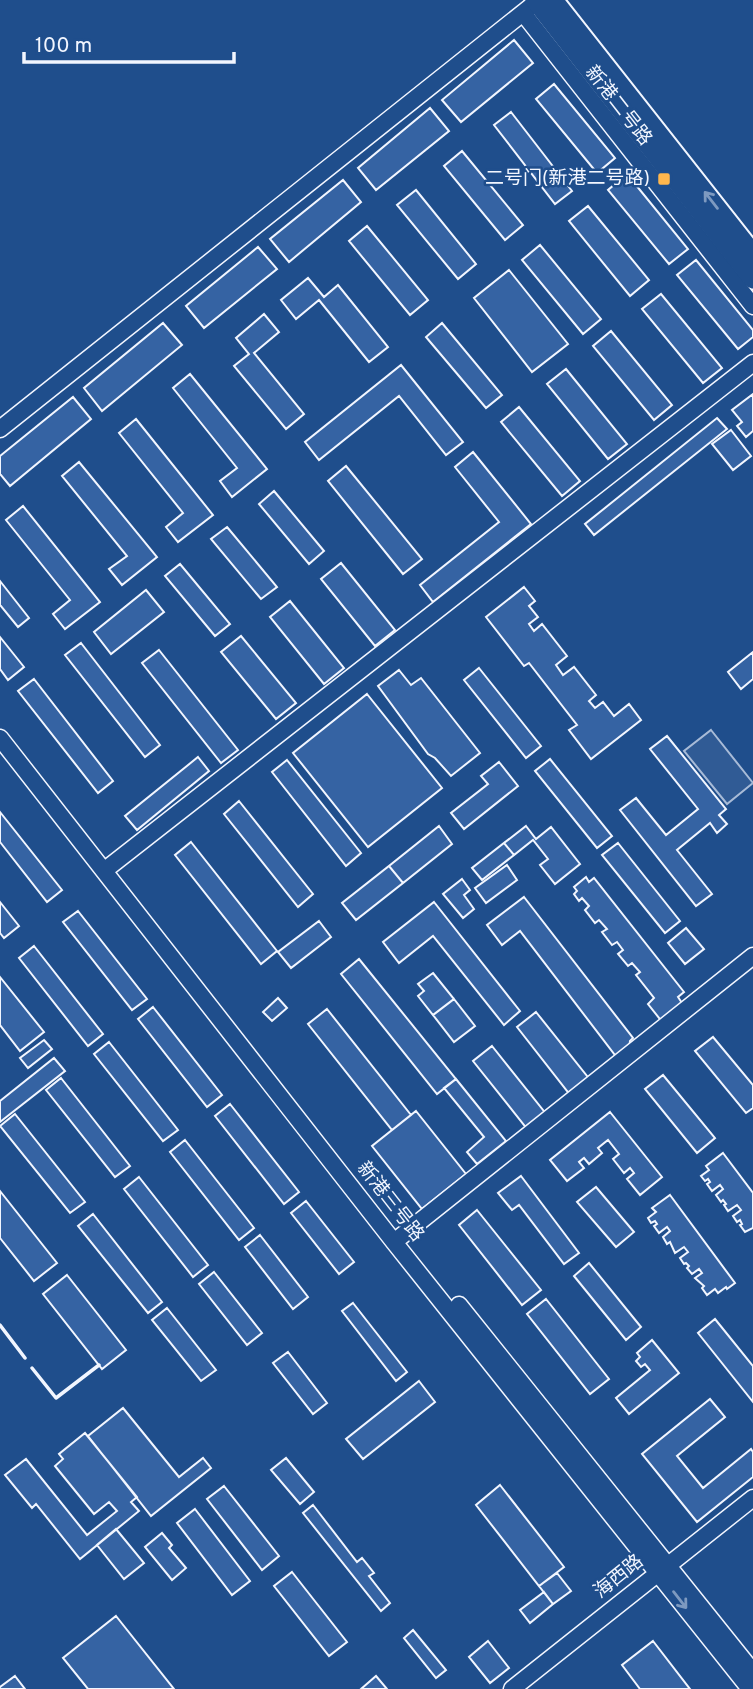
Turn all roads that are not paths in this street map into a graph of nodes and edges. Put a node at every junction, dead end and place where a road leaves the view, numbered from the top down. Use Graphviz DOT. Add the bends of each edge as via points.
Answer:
graph roads {
  1 [pos="537,3"];
  2 [pos="753,254"];
  3 [pos="753,279"];
  4 [pos="753,306"];
  5 [pos="753,363"];
  6 [pos="0,429"];
  7 [pos="0,726"];
  8 [pos="0,738"];
  9 [pos="109,868"];
  10 [pos="753,956"];
  11 [pos="398,1239"];
  12 [pos="753,1498"];
  13 [pos="753,1509"];
  14 [pos="666,1571"];
  15 [pos="753,1672"];
  16 [pos="512,1689"];
  17 [pos="524,1689"];
  18 [pos="750,1689"];
  2 -- 1 [label="main road, 新港二号路, one-way"];
  1 -- 3 [label="main road, 新港二号路"];
  1 -- 4 [label="street"];
  1 -- 6 [label="street"];
  5 -- 9 [label="street"];
  7 -- 9 [label="street, 新港三号路"];
  8 -- 9 [label="street, 新港三号路"];
  9 -- 11 [label="street, 新港三号路"];
  10 -- 11 [label="street"];
  11 -- 14 [label="street, 新港三号路"];
  12 -- 14 [label="street, 海西路"];
  13 -- 14 [label="street, 海西路"];
  14 -- 15 [label="street, 新港三号路"];
  14 -- 16 [label="street, 海西路"];
  14 -- 17 [label="street, 海西路"];
  14 -- 18 [label="street, 新港三号路, one-way"];
}
